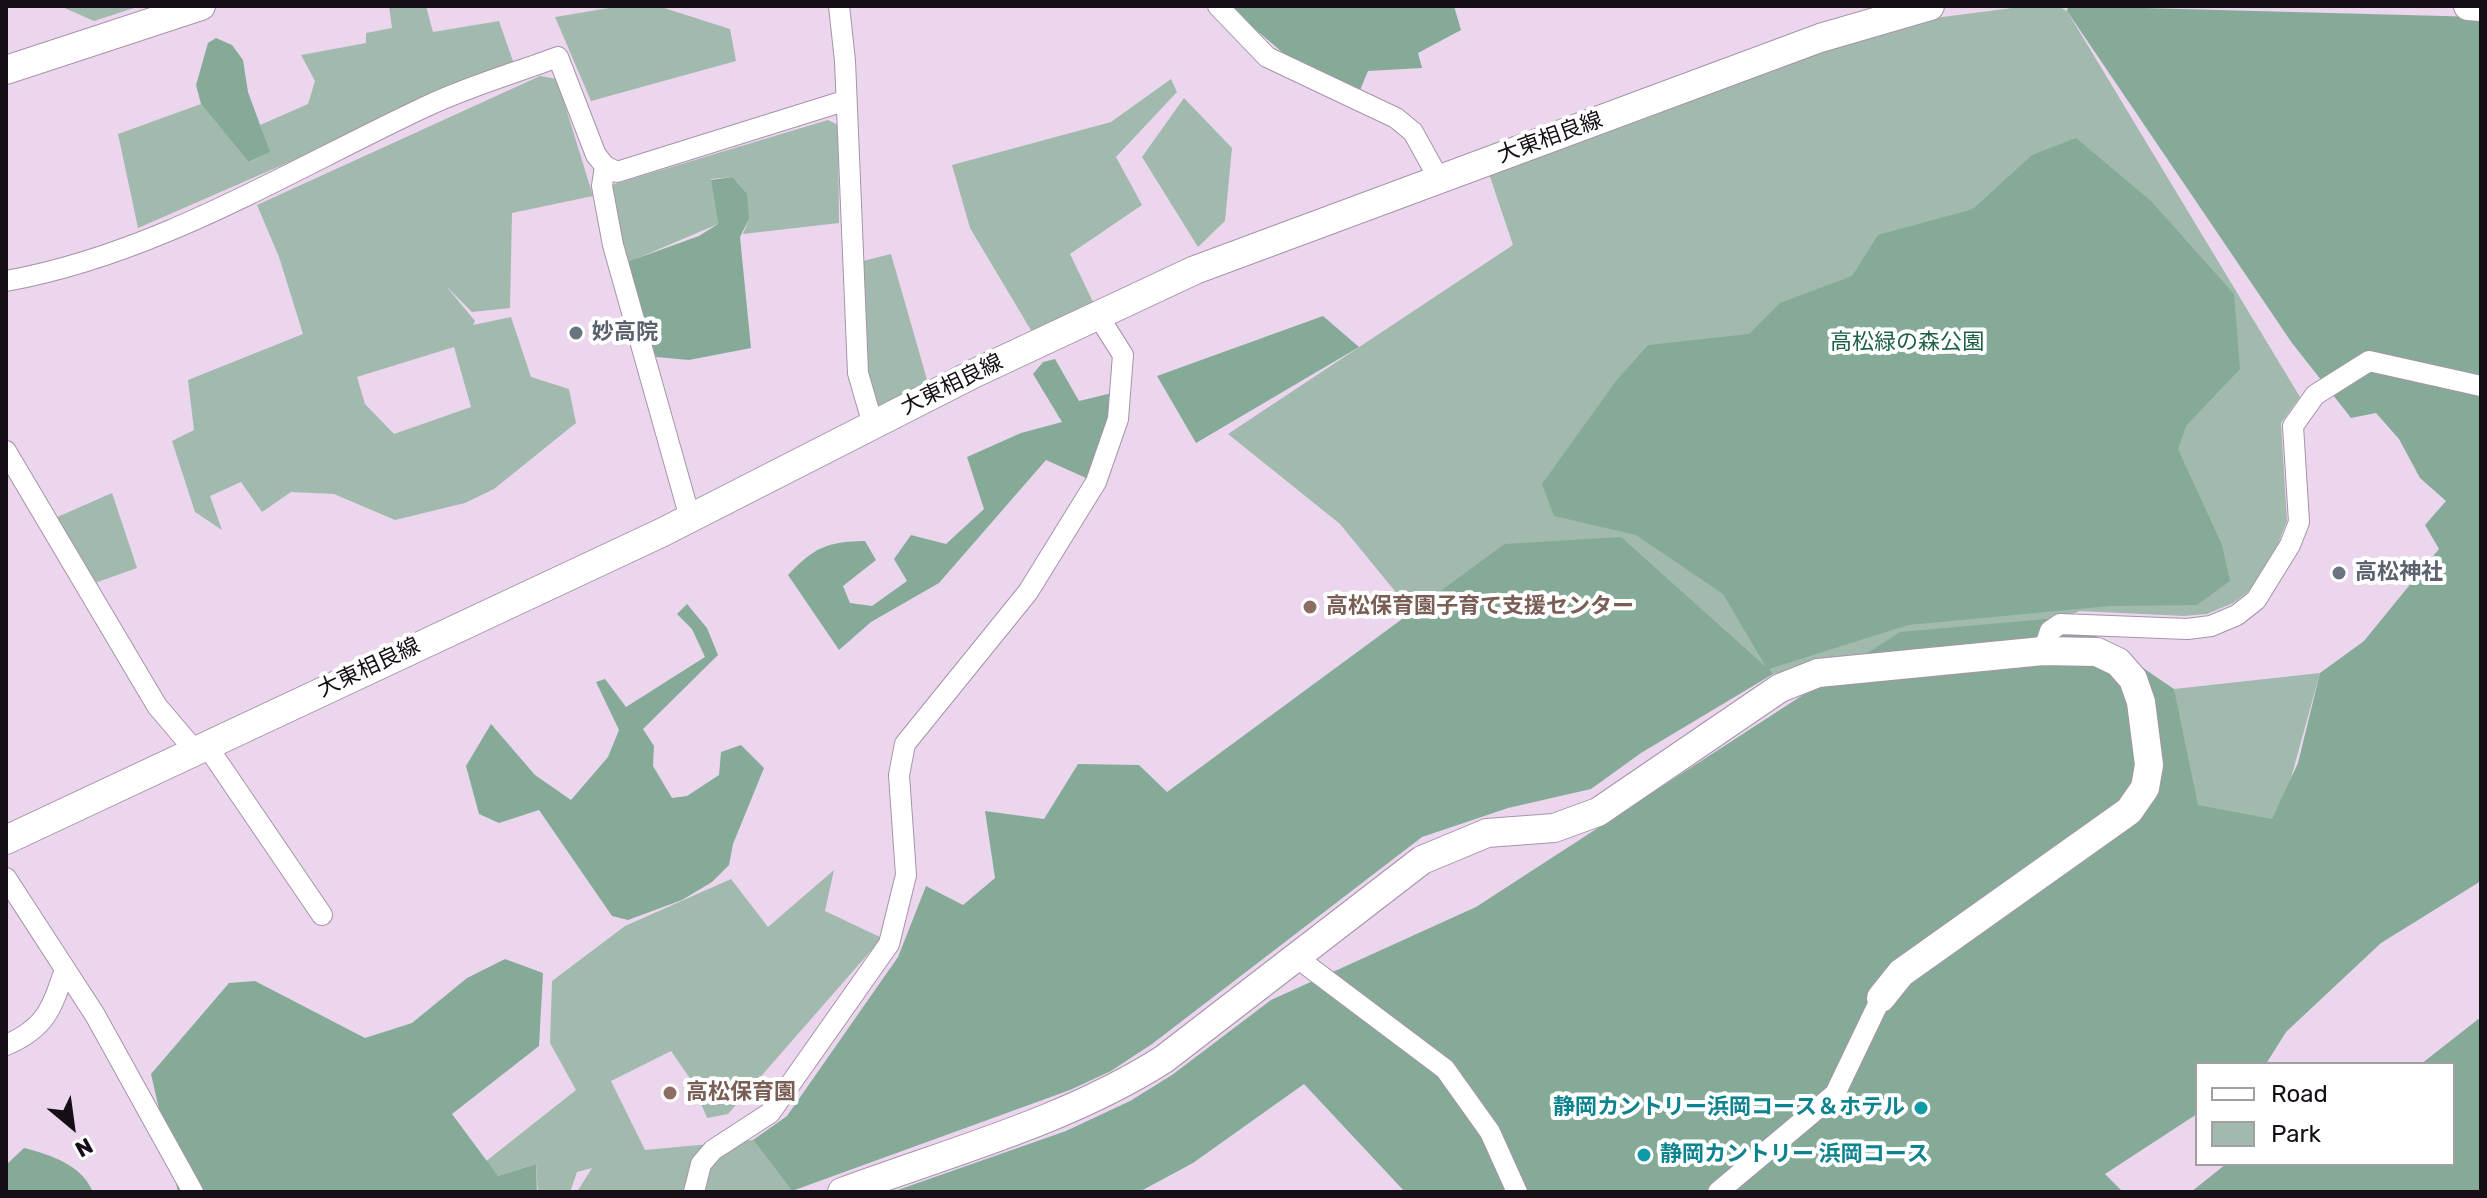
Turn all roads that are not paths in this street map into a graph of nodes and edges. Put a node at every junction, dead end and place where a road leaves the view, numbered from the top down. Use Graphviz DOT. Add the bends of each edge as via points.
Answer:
graph roads {
  1 [pos="201,6"];
  2 [pos="839,6"];
  3 [pos="1218,6"];
  4 [pos="1930,6"];
  5 [pos="2468,6"];
  6 [pos="2481,7"];
  7 [pos="6,70"];
  8 [pos="844,101"];
  9 [pos="605,166"];
  10 [pos="1439,179"];
  11 [pos="6,281"];
  12 [pos="1097,314"];
  13 [pos="2481,386"];
  14 [pos="873,425"];
  15 [pos="6,451"];
  16 [pos="690,518"];
  17 [pos="2043,651"];
  18 [pos="201,749"];
  19 [pos="6,840"];
  20 [pos="6,878"];
  21 [pos="322,915"];
  22 [pos="1296,957"];
  23 [pos="65,969"];
  24 [pos="1881,998"];
  25 [pos="6,1045"];
  26 [pos="193,1192"];
  27 [pos="694,1192"];
  28 [pos="842,1192"];
  29 [pos="1517,1192"];
  30 [pos="1718,1192"];
  1 -- 7 [label="main road"];
  2 -- 8 [label="street"];
  3 -- 10 [label="street" via="1267,57 1396,118 1413,132"];
  4 -- 10 [label="main road, 大東相良線" via="1820,38"];
  5 -- 6 [label="main road"];
  8 -- 9 [label="street" via="617,172"];
  8 -- 14 [label="street" via="858,373"];
  9 -- 11 [label="street" via="558,57 430,104 123,251"];
  9 -- 16 [label="street" via="602,186 613,245"];
  10 -- 12 [label="main road, 大東相良線" via="1195,270"];
  12 -- 14 [label="main road, 大東相良線"];
  12 -- 27 [label="street" via="1123,355 1118,419 1096,482 1028,592 905,744 899,775 906,875 889,944 770,1113 713,1150 701,1164"];
  13 -- 17 [label="street" via="2369,361 2315,395 2293,426 2299,522 2256,600 2211,626 2187,629 2060,624 2050,631"];
  14 -- 16 [label="main road, 大東相良線"];
  15 -- 18 [label="street" via="157,706"];
  16 -- 18 [label="main road, 大東相良線"];
  17 -- 22 [label="main road" via="1818,673 1780,688 1598,812 1554,828 1487,833 1422,860"];
  17 -- 24 [label="main road" via="2097,652 2118,662 2133,679 2149,765 2145,788 2129,811 1901,973"];
  18 -- 19 [label="main road, 大東相良線"];
  18 -- 21 [label="street"];
  20 -- 23 [label="street"];
  22 -- 28 [label="main road" via="1123,1086"];
  22 -- 29 [label="street" via="1445,1069 1490,1132"];
  23 -- 25 [label="street" via="48,1016"];
  23 -- 26 [label="street"];
  24 -- 30 [label="street" via="1835,1094"];
}
